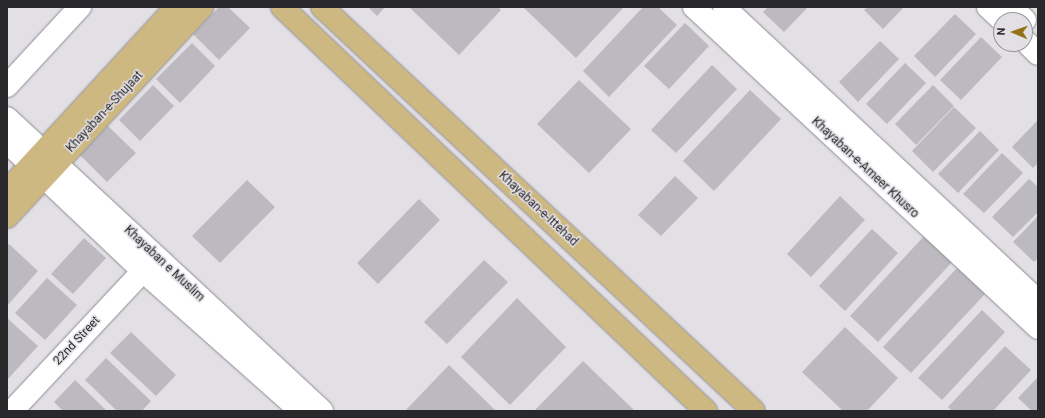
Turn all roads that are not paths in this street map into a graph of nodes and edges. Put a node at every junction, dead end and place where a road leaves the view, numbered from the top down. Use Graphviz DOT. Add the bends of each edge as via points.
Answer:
graph roads {
  1 [pos="80,7"];
  2 [pos="176,7"];
  3 [pos="202,7"];
  4 [pos="282,7"];
  5 [pos="322,7"];
  6 [pos="694,7"];
  7 [pos="724,7"];
  8 [pos="744,26"];
  9 [pos="727,39"];
  10 [pos="770,50"];
  11 [pos="756,67"];
  12 [pos="7,86"];
  13 [pos="7,118"];
  14 [pos="7,142"];
  15 [pos="44,165"];
  16 [pos="7,191"];
  17 [pos="7,217"];
  18 [pos="143,271"];
  19 [pos="1038,301"];
  20 [pos="1038,328"];
  21 [pos="298,410"];
  22 [pos="12,411"];
  23 [pos="322,411"];
  24 [pos="706,411"];
  25 [pos="754,411"];
  1 -- 12 [label="street"];
  2 -- 15 [label="main road, Khayaban-e-Shujaat"];
  3 -- 15 [label="main road, Khayaban-e-Shujaat"];
  4 -- 24 [label="main road"];
  5 -- 25 [label="main road, Khayaban-e-Ittehad"];
  6 -- 9 [label="street, Khayaban-e-Ameer Khusro"];
  7 -- 8 [label="street, Khayaban-e-Ameer Khusro"];
  8 -- 9 [label="street" via="740,38 734,41"];
  8 -- 10 [label="street, Khayaban-e-Ameer Khusro"];
  9 -- 11 [label="street, Khayaban-e-Ameer Khusro"];
  10 -- 11 [label="street" via="764,48 755,51 753,61"];
  10 -- 19 [label="street, Khayaban-e-Ameer Khusro"];
  11 -- 20 [label="street, Khayaban-e-Ameer Khusro"];
  13 -- 15 [label="street, Khayaban e Muslim"];
  14 -- 15 [label="street, Khayaban e Muslim"];
  15 -- 16 [label="main road, Khayaban-e-Shujaat"];
  15 -- 17 [label="main road, Khayaban-e-Shujaat"];
  15 -- 18 [label="street, Khayaban e Muslim"];
  15 -- 23 [label="street, Khayaban e Muslim"];
  18 -- 21 [label="street, Khayaban e Muslim"];
  18 -- 22 [label="street, 22nd Street"];
}
